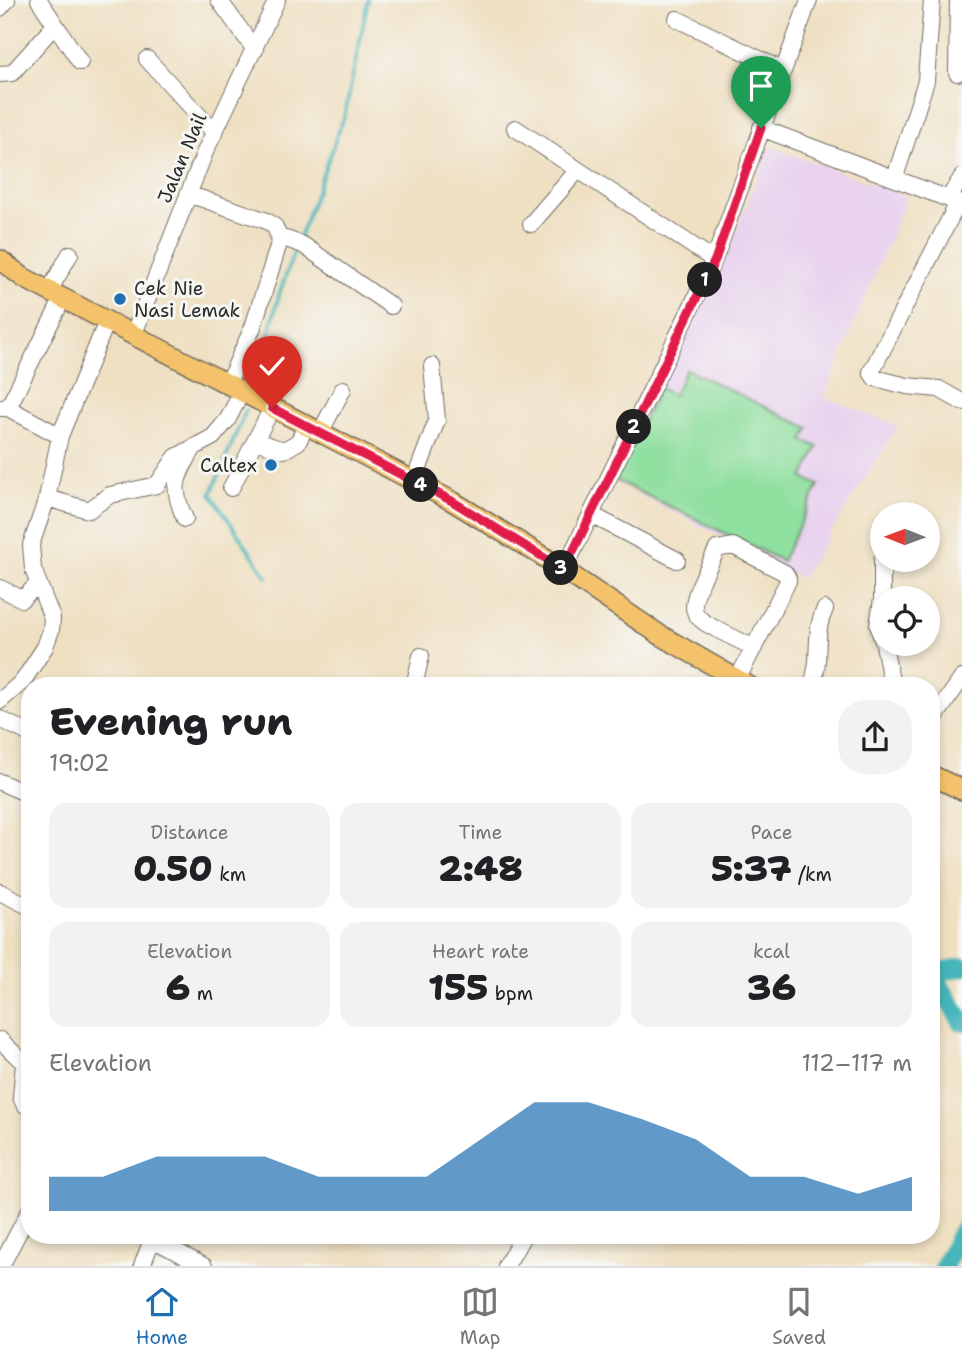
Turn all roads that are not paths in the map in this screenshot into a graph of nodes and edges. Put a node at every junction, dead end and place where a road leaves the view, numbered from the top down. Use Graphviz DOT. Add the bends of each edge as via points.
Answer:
graph roads {
  1 [pos="7,0"];
  2 [pos="39,0"];
  3 [pos="219,0"];
  4 [pos="277,0"];
  5 [pos="809,0"];
  6 [pos="932,1"];
  7 [pos="958,2"];
  8 [pos="0,8"];
  9 [pos="677,19"];
  10 [pos="55,25"];
  11 [pos="255,50"];
  12 [pos="147,59"];
  13 [pos="80,62"];
  14 [pos="782,70"];
  15 [pos="928,72"];
  16 [pos="0,74"];
  17 [pos="960,74"];
  18 [pos="515,128"];
  19 [pos="761,128"];
  20 [pos="215,133"];
  21 [pos="578,170"];
  22 [pos="962,177"];
  23 [pos="903,180"];
  24 [pos="188,194"];
  25 [pos="956,202"];
  26 [pos="531,224"];
  27 [pos="292,242"];
  28 [pos="70,254"];
  29 [pos="0,260"];
  30 [pos="715,260"];
  31 [pos="0,269"];
  32 [pos="24,278"];
  33 [pos="56,295"];
  34 [pos="391,306"];
  35 [pos="107,321"];
  36 [pos="133,336"];
  37 [pos="432,366"];
  38 [pos="234,389"];
  39 [pos="343,389"];
  40 [pos="962,402"];
  41 [pos="4,408"];
  42 [pos="272,408"];
  43 [pos="313,430"];
  44 [pos="60,436"];
  45 [pos="255,441"];
  46 [pos="193,449"];
  47 [pos="414,481"];
  48 [pos="231,488"];
  49 [pos="47,498"];
  50 [pos="592,514"];
  51 [pos="185,519"];
  52 [pos="677,560"];
  53 [pos="564,570"];
  54 [pos="37,585"];
  55 [pos="0,588"];
  56 [pos="825,609"];
  57 [pos="754,648"];
  58 [pos="421,656"];
  59 [pos="886,656"];
  60 [pos="31,677"];
  61 [pos="416,677"];
  62 [pos="733,677"];
  63 [pos="745,677"];
  64 [pos="814,677"];
  65 [pos="890,677"];
  66 [pos="962,678"];
  67 [pos="21,688"];
  68 [pos="0,701"];
  69 [pos="940,710"];
  70 [pos="0,719"];
  71 [pos="21,730"];
  72 [pos="940,779"];
  73 [pos="0,782"];
  74 [pos="962,790"];
  75 [pos="21,791"];
  76 [pos="0,892"];
  77 [pos="21,902"];
  78 [pos="0,1040"];
  79 [pos="21,1060"];
  80 [pos="21,1227"];
  81 [pos="151,1244"];
  82 [pos="162,1244"];
  83 [pos="518,1244"];
  84 [pos="1,1266"];
  85 [pos="142,1266"];
  86 [pos="204,1266"];
  87 [pos="506,1266"];
  1 -- 8 [label="street"];
  2 -- 10 [label="street"];
  3 -- 11 [label="street"];
  4 -- 11 [label="street, Jalan Nail"];
  5 -- 14 [label="street"];
  6 -- 7 [label="street"];
  6 -- 15 [label="street"];
  7 -- 17 [label="street"];
  9 -- 14 [label="street"];
  10 -- 13 [label="street"];
  10 -- 16 [label="street" via="12,73"];
  11 -- 20 [label="street, Jalan Nail"];
  12 -- 20 [label="street"];
  14 -- 19 [label="street"];
  15 -- 17 [label="street"];
  15 -- 23 [label="street"];
  18 -- 21 [label="street"];
  19 -- 23 [label="street"];
  19 -- 30 [label="street"];
  20 -- 24 [label="street, Jalan Nail"];
  21 -- 26 [label="street"];
  21 -- 30 [label="street"];
  22 -- 25 [label="street"];
  23 -- 25 [label="street"];
  24 -- 27 [label="street" via="267,221"];
  24 -- 36 [label="street, Jalan Nail"];
  25 -- 40 [label="street" via="871,372 875,378 902,385 939,389"];
  27 -- 34 [label="street"];
  27 -- 38 [label="street" via="254,327"];
  28 -- 33 [label="street"];
  29 -- 32 [label="main road"];
  30 -- 50 [label="street"];
  31 -- 32 [label="main road"];
  32 -- 33 [label="main road"];
  33 -- 35 [label="main road"];
  33 -- 41 [label="street"];
  35 -- 36 [label="main road"];
  35 -- 44 [label="street"];
  36 -- 38 [label="main road"];
  37 -- 47 [label="street" via="437,421"];
  38 -- 42 [label="main road"];
  38 -- 46 [label="street" via="224,425"];
  39 -- 43 [label="street"];
  41 -- 44 [label="street"];
  42 -- 43 [label="main road"];
  42 -- 45 [label="street"];
  43 -- 45 [label="street" via="284,450"];
  43 -- 47 [label="main road"];
  44 -- 49 [label="street"];
  45 -- 48 [label="street"];
  46 -- 49 [label="street" via="176,457 156,485 110,495 89,510"];
  46 -- 51 [label="street" via="176,479 176,497"];
  47 -- 53 [label="main road"];
  49 -- 54 [label="street" via="31,545"];
  50 -- 52 [label="street"];
  50 -- 53 [label="street"];
  53 -- 62 [label="main road"];
  54 -- 55 [label="street" via="22,598"];
  54 -- 60 [label="street" via="52,618"];
  56 -- 64 [label="street" via="818,629"];
  57 -- 57 [label="street" via="788,578 733,546 724,546 717,549 692,610 698,619"];
  57 -- 63 [label="street"];
  58 -- 61 [label="street"];
  59 -- 65 [label="street"];
  66 -- 69 [label="street"];
  67 -- 68 [label="street"];
  70 -- 71 [label="street"];
  72 -- 74 [label="main road"];
  73 -- 75 [label="street"];
  76 -- 77 [label="street"];
  78 -- 79 [label="street"];
  80 -- 84 [label="street"];
  81 -- 85 [label="street"];
  82 -- 86 [label="street"];
  83 -- 87 [label="street"];
}
